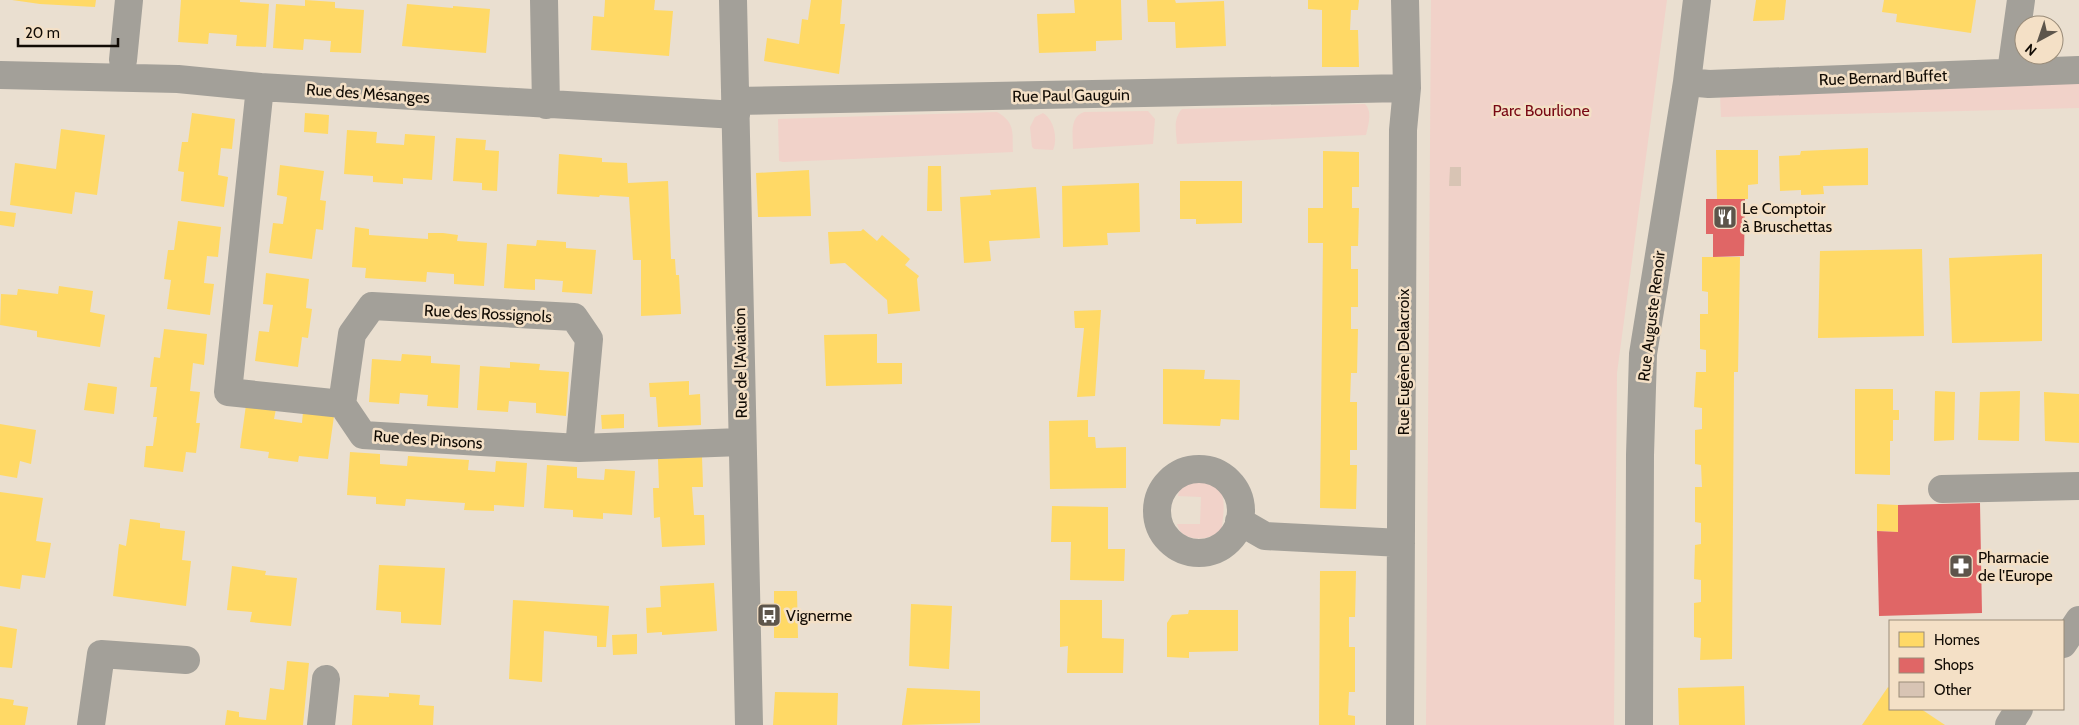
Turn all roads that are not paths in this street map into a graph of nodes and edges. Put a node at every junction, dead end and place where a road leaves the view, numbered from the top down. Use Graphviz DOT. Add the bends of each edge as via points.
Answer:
graph roads {
  1 [pos="129,0"];
  2 [pos="544,0"];
  3 [pos="733,0"];
  4 [pos="1405,0"];
  5 [pos="1697,0"];
  6 [pos="2021,0"];
  7 [pos="123,60"];
  8 [pos="2079,70"];
  9 [pos="2010,72"];
  10 [pos="0,75"];
  11 [pos="1687,82"];
  12 [pos="260,86"];
  13 [pos="1407,88"];
  14 [pos="546,105"];
  15 [pos="735,108"];
  16 [pos="342,404"];
  17 [pos="741,442"];
  18 [pos="580,448"];
  19 [pos="2079,486"];
  20 [pos="1942,489"];
  21 [pos="1239,521"];
  22 [pos="1401,543"];
  23 [pos="2079,620"];
  24 [pos="2064,642"];
  25 [pos="186,660"];
  26 [pos="326,680"];
  27 [pos="2019,710"];
  28 [pos="91,725"];
  29 [pos="321,725"];
  30 [pos="749,725"];
  31 [pos="1400,725"];
  32 [pos="1640,725"];
  33 [pos="2009,725"];
  1 -- 7 [label="street"];
  2 -- 14 [label="street"];
  3 -- 15 [label="street, Rue de l'Aviation"];
  4 -- 13 [label="street, Rue Eugène Delacroix"];
  5 -- 11 [label="street, Rue Auguste Renoir"];
  6 -- 9 [label="street"];
  8 -- 9 [label="street, Rue Bernard Buffet"];
  9 -- 11 [label="street, Rue Bernard Buffet" via="1709,84"];
  10 -- 12 [label="street, Rue des Mésanges" via="178,79"];
  11 -- 32 [label="street, Rue Auguste Renoir" via="1642,354"];
  12 -- 14 [label="street, Rue des Mésanges"];
  12 -- 16 [label="street" via="228,392"];
  13 -- 15 [label="street, Rue Paul Gauguin"];
  13 -- 22 [label="street, Rue Eugène Delacroix" via="1403,130"];
  14 -- 15 [label="street, Rue des Mésanges"];
  15 -- 17 [label="street, Rue de l'Aviation"];
  16 -- 18 [label="street, Rue des Pinsons" via="363,435"];
  16 -- 18 [label="street, Rue des Rossignols" via="352,334 372,306 574,318 589,340"];
  17 -- 18 [label="street, Rue des Pinsons"];
  17 -- 30 [label="street, Rue de l'Aviation"];
  19 -- 20 [label="street"];
  21 -- 22 [label="street" via="1265,536"];
  22 -- 31 [label="street, Rue Eugène Delacroix"];
  23 -- 24 [label="street"];
  25 -- 28 [label="street" via="101,654"];
  26 -- 29 [label="street"];
  27 -- 33 [label="street"];
}
